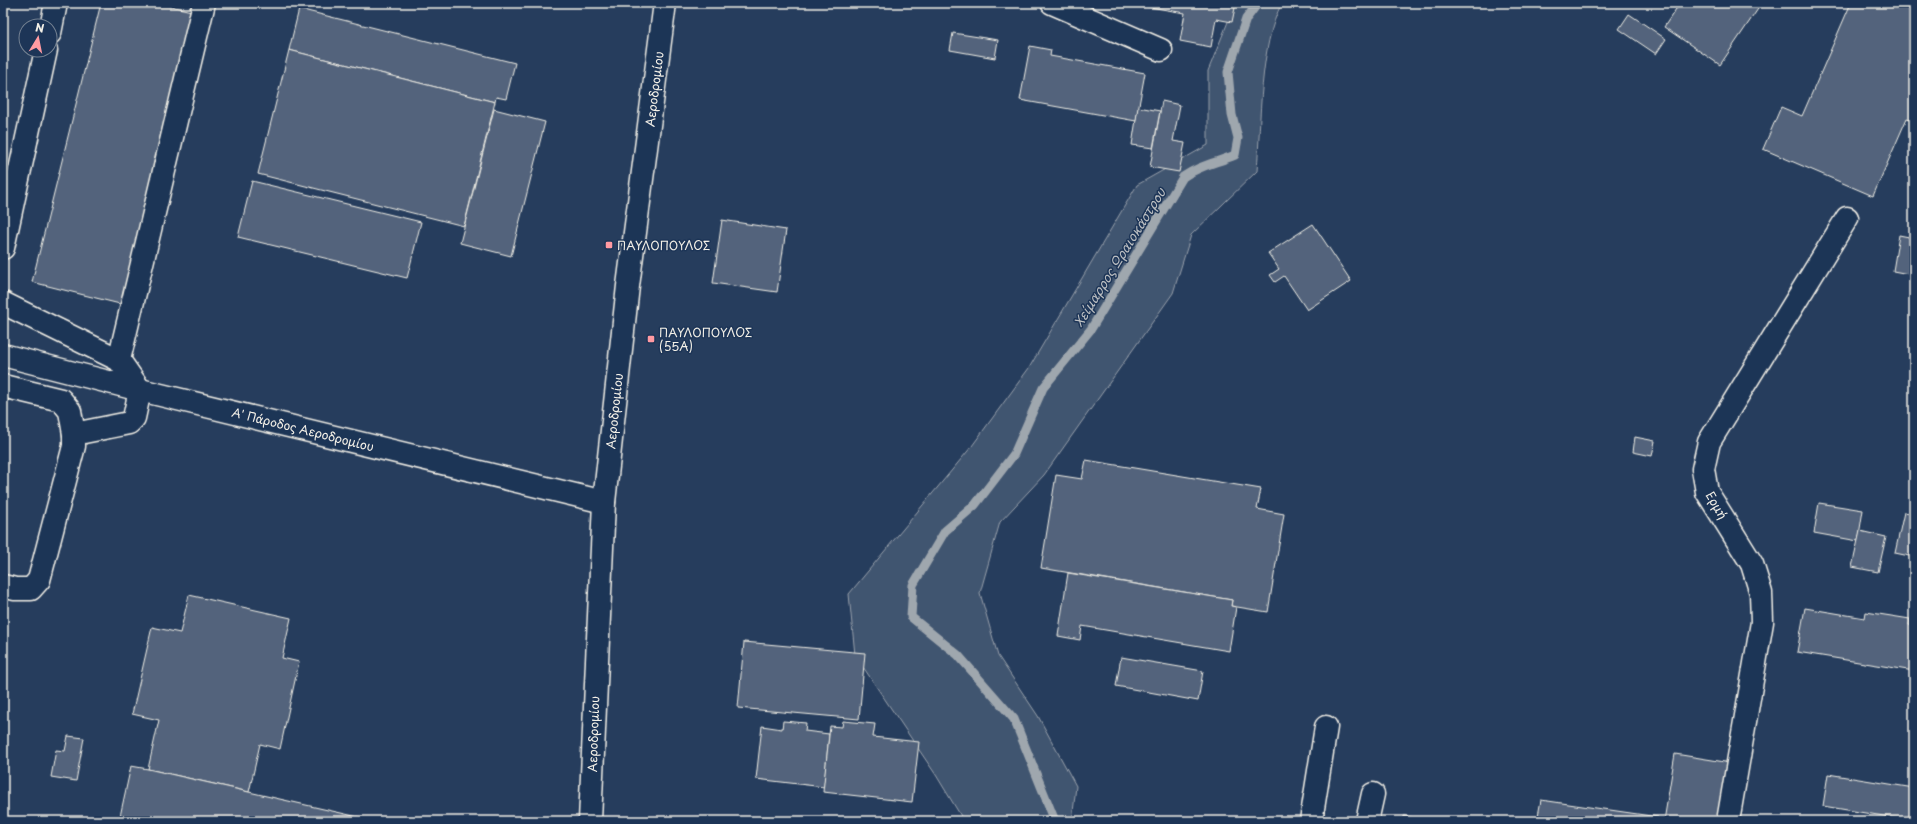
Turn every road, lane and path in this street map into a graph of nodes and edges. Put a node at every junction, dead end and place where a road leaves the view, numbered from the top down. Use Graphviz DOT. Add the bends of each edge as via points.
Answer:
graph roads {
  1 [pos="56,3"];
  2 [pos="204,3"];
  3 [pos="665,3"];
  4 [pos="1052,3"];
  5 [pos="53,18"];
  6 [pos="1161,50"];
  7 [pos="44,58"];
  8 [pos="1848,218"];
  9 [pos="3,248"];
  10 [pos="3,303"];
  11 [pos="3,355"];
  12 [pos="119,360"];
  13 [pos="3,386"];
  14 [pos="140,390"];
  15 [pos="74,434"];
  16 [pos="604,502"];
  17 [pos="3,586"];
  18 [pos="1326,727"];
  19 [pos="1373,794"];
  20 [pos="590,821"];
  21 [pos="1311,821"];
  22 [pos="1366,821"];
  23 [pos="1728,821"];
  1 -- 5 [label="street"];
  2 -- 12 [label="street"];
  3 -- 16 [label="street, Αεροδρομίου" via="628,286"];
  4 -- 6 [label="street"];
  7 -- 9 [label="street"];
  8 -- 23 [label="street, Ερμή" via="1709,442 1703,469 1707,492 1752,564 1761,593 1762,622"];
  10 -- 12 [label="street"];
  11 -- 14 [label="street, Α' Πάροδος Αεροδρομίου"];
  12 -- 14 [label="street"];
  13 -- 15 [label="street" via="61,400 70,411"];
  14 -- 15 [label="street" via="134,418 129,423"];
  14 -- 16 [label="street, Α' Πάροδος Αεροδρομίου"];
  15 -- 17 [label="street" via="74,446 39,580 31,589"];
  16 -- 20 [label="street, Αεροδρομίου"];
  18 -- 21 [label="street"];
  19 -- 22 [label="street"];
}
